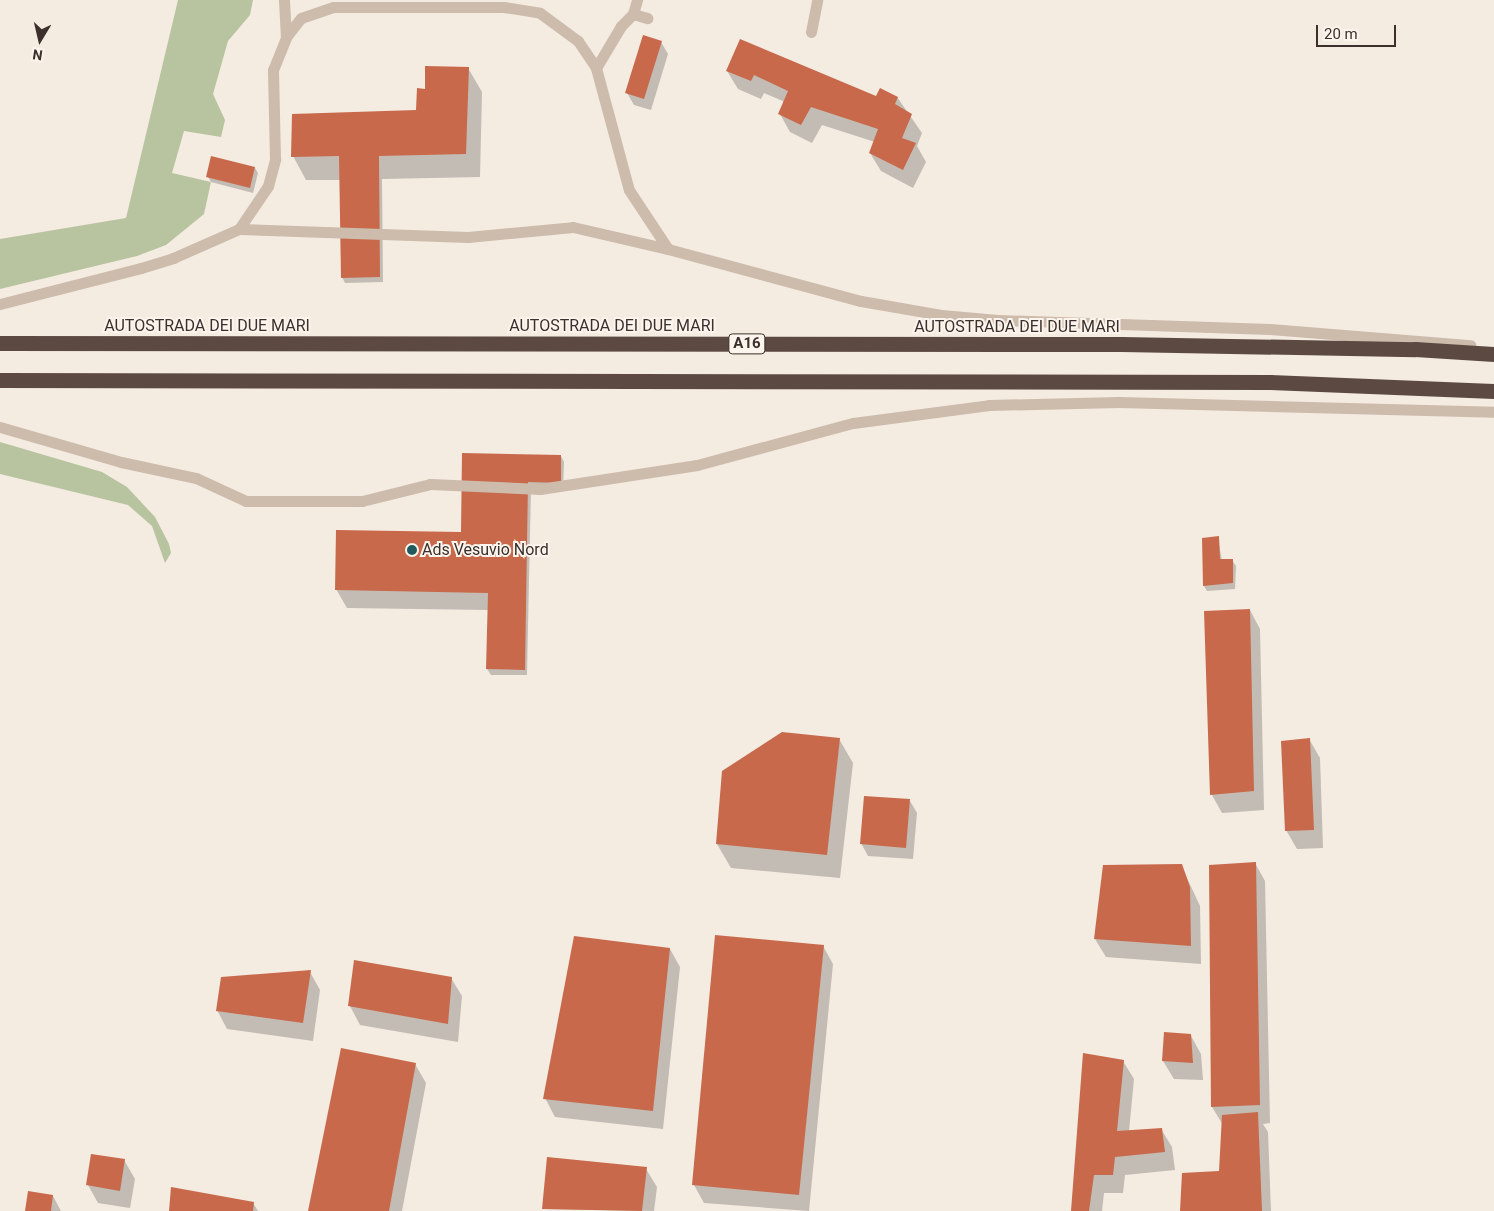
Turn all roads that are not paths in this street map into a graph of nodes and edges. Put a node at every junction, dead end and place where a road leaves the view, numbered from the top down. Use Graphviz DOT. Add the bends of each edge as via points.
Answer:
graph roads {
  1 [pos="284,0"];
  2 [pos="637,0"];
  3 [pos="817,0"];
  4 [pos="504,3"];
  5 [pos="633,14"];
  6 [pos="647,18"];
  7 [pos="811,32"];
  8 [pos="286,36"];
  9 [pos="596,68"];
  10 [pos="239,229"];
  11 [pos="668,249"];
  12 [pos="0,304"];
  13 [pos="0,343"];
  14 [pos="1494,348"];
  15 [pos="1494,354"];
  16 [pos="0,380"];
  17 [pos="1494,391"];
  18 [pos="1494,412"];
  19 [pos="0,427"];
  1 -- 8 [label="lane"];
  2 -- 5 [label="lane"];
  3 -- 7 [label="lane"];
  4 -- 8 [label="lane" via="333,6 301,18"];
  4 -- 9 [label="lane" via="540,13 578,41"];
  5 -- 6 [label="lane"];
  5 -- 9 [label="lane" via="621,26"];
  8 -- 10 [label="lane" via="273,70 275,159 268,186"];
  9 -- 11 [label="lane" via="629,190"];
  10 -- 11 [label="lane" via="468,237 573,227"];
  10 -- 12 [label="lane" via="173,258"];
  11 -- 14 [label="lane" via="862,302 941,315 998,320 1270,329"];
  13 -- 15 [label="highway, AUTOSTRADA DEI DUE MARI / A16" via="1131,344 1415,349"];
  16 -- 17 [label="highway" via="1270,382"];
  18 -- 19 [label="lane" via="1119,402 989,405 854,423 697,465 540,489 430,484 362,501 246,501 196,478 121,462"];
}
